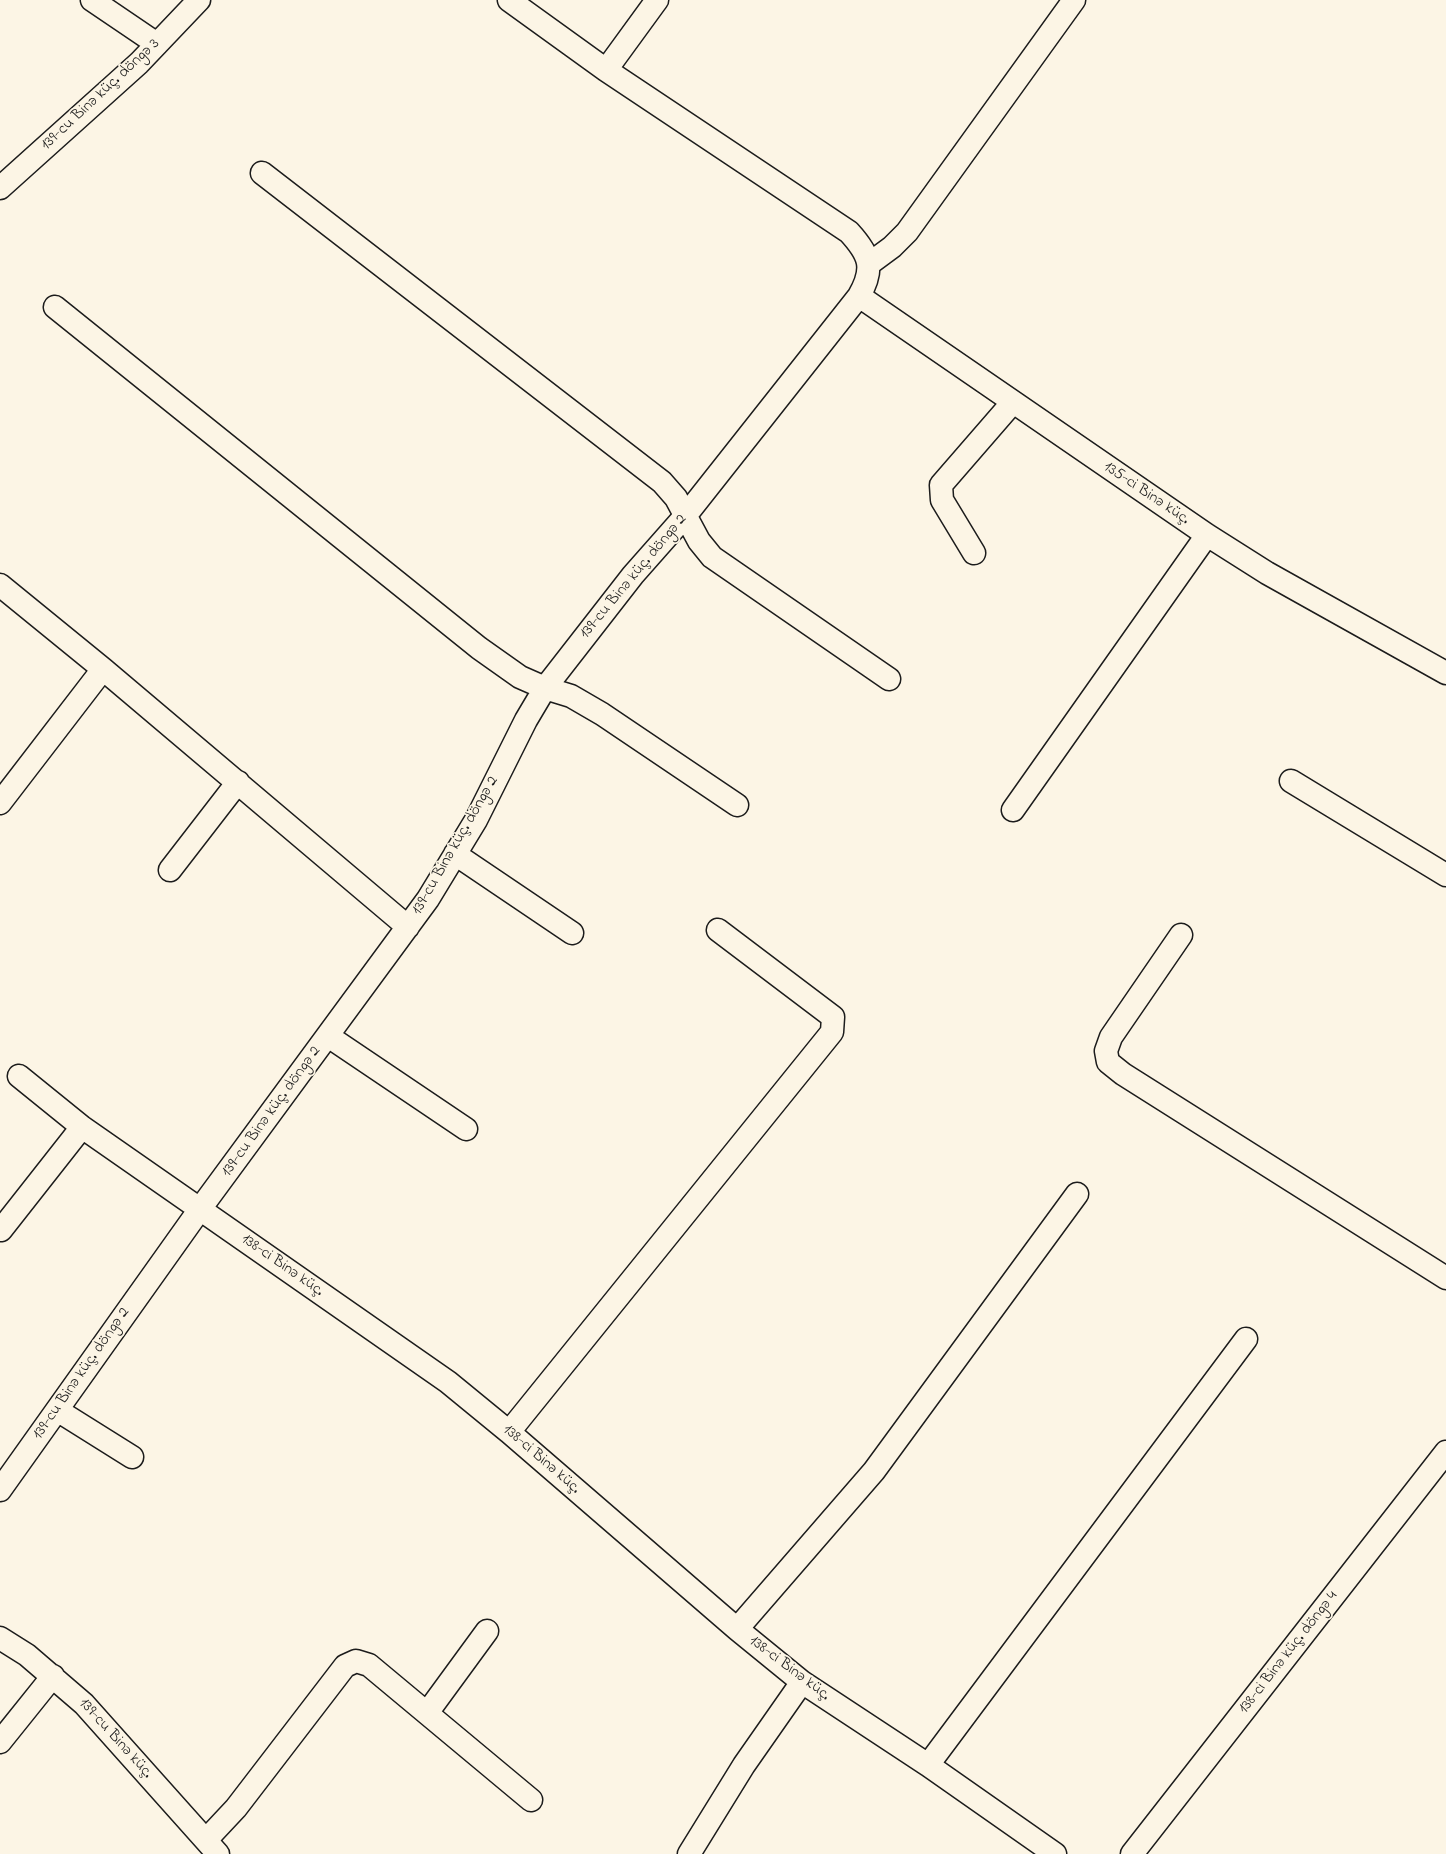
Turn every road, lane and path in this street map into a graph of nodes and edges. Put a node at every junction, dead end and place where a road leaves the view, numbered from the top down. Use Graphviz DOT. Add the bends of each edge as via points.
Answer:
graph roads {
  1 [pos="92,0"];
  2 [pos="199,0"];
  3 [pos="509,0"];
  4 [pos="657,0"];
  5 [pos="1074,0"];
  6 [pos="157,44"];
  7 [pos="606,70"];
  8 [pos="262,173"];
  9 [pos="0,188"];
  10 [pos="869,264"];
  11 [pos="859,296"];
  12 [pos="55,307"];
  13 [pos="1013,402"];
  14 [pos="686,515"];
  15 [pos="1207,535"];
  16 [pos="974,553"];
  17 [pos="0,585"];
  18 [pos="103,669"];
  19 [pos="1446,673"];
  20 [pos="889,679"];
  21 [pos="545,688"];
  22 [pos="1291,781"];
  23 [pos="238,782"];
  24 [pos="0,803"];
  25 [pos="737,805"];
  26 [pos="1013,810"];
  27 [pos="456,854"];
  28 [pos="170,870"];
  29 [pos="1446,875"];
  30 [pos="408,926"];
  31 [pos="718,930"];
  32 [pos="572,933"];
  33 [pos="1181,935"];
  34 [pos="328,1036"];
  35 [pos="19,1076"];
  36 [pos="82,1127"];
  37 [pos="466,1129"];
  38 [pos="1077,1194"];
  39 [pos="200,1209"];
  40 [pos="2,1230"];
  41 [pos="1446,1278"];
  42 [pos="1246,1339"];
  43 [pos="57,1410"];
  44 [pos="509,1432"];
  45 [pos="1446,1452"];
  46 [pos="132,1457"];
  47 [pos="0,1490"];
  48 [pos="737,1629"];
  49 [pos="487,1631"];
  50 [pos="0,1638"];
  51 [pos="53,1676"];
  52 [pos="802,1682"];
  53 [pos="427,1713"];
  54 [pos="0,1742"];
  55 [pos="928,1765"];
  56 [pos="531,1800"];
  57 [pos="212,1847"];
  58 [pos="689,1854"];
  59 [pos="1055,1854"];
  60 [pos="1132,1854"];
  1 -- 6 [label="street"];
  2 -- 6 [label="street, 139-cu Binə küç. döngə 3"];
  3 -- 7 [label="street"];
  4 -- 7 [label="street"];
  5 -- 10 [label="street" via="907,232 892,248"];
  6 -- 9 [label="street, 139-cu Binə küç. döngə 3"];
  7 -- 10 [label="street" via="849,232 864,247"];
  8 -- 14 [label="street" via="662,482"];
  10 -- 11 [label="street, 139-cu Binə küç. döngə 2" via="866,283"];
  11 -- 13 [label="street, 135-ci Binə küç."];
  11 -- 14 [label="street, 139-cu Binə küç. döngə 2"];
  12 -- 21 [label="street" via="479,648 520,677"];
  13 -- 15 [label="street, 135-ci Binə küç."];
  13 -- 16 [label="street" via="941,485 942,500"];
  14 -- 20 [label="street" via="699,541 712,557"];
  14 -- 21 [label="street, 139-cu Binə küç. döngə 2" via="632,575"];
  15 -- 19 [label="street, 135-ci Binə küç." via="1267,573"];
  15 -- 26 [label="street"];
  17 -- 18 [label="street"];
  18 -- 23 [label="street"];
  18 -- 24 [label="street"];
  21 -- 25 [label="street" via="571,696 602,714"];
  21 -- 27 [label="street, 139-cu Binə küç. döngə 2"];
  22 -- 29 [label="street"];
  23 -- 28 [label="street"];
  23 -- 30 [label="street"];
  27 -- 30 [label="street, 139-cu Binə küç. döngə 2"];
  27 -- 32 [label="street"];
  30 -- 34 [label="street, 139-cu Binə küç. döngə 2"];
  31 -- 44 [label="street" via="833,1017 832,1032"];
  33 -- 41 [label="street" via="1111,1037 1106,1051 1108,1062 1130,1079"];
  34 -- 37 [label="street"];
  34 -- 39 [label="street, 139-cu Binə küç. döngə 2"];
  35 -- 36 [label="street, 138-ci Binə küç."];
  36 -- 39 [label="street, 138-ci Binə küç."];
  36 -- 40 [label="street"];
  38 -- 48 [label="street" via="874,1471"];
  39 -- 43 [label="street, 139-cu Binə küç. döngə 2"];
  39 -- 44 [label="street, 138-ci Binə küç." via="448,1382"];
  42 -- 55 [label="street"];
  43 -- 46 [label="street"];
  43 -- 47 [label="street, 139-cu Binə küç. döngə 2"];
  44 -- 48 [label="street, 138-ci Binə küç."];
  45 -- 60 [label="street, 138-ci Binə küç. döngə 4"];
  48 -- 52 [label="street, 138-ci Binə küç."];
  49 -- 53 [label="street"];
  50 -- 51 [label="street, 139-cu Binə küç."];
  51 -- 54 [label="street"];
  51 -- 57 [label="street, 139-cu Binə küç." via="84,1704"];
  52 -- 55 [label="street, 138-ci Binə küç."];
  52 -- 58 [label="street" via="744,1765"];
  53 -- 56 [label="street"];
  53 -- 57 [label="street" via="369,1665 356,1661 345,1666 236,1808"];
  55 -- 59 [label="street, 138-ci Binə küç."];
}
